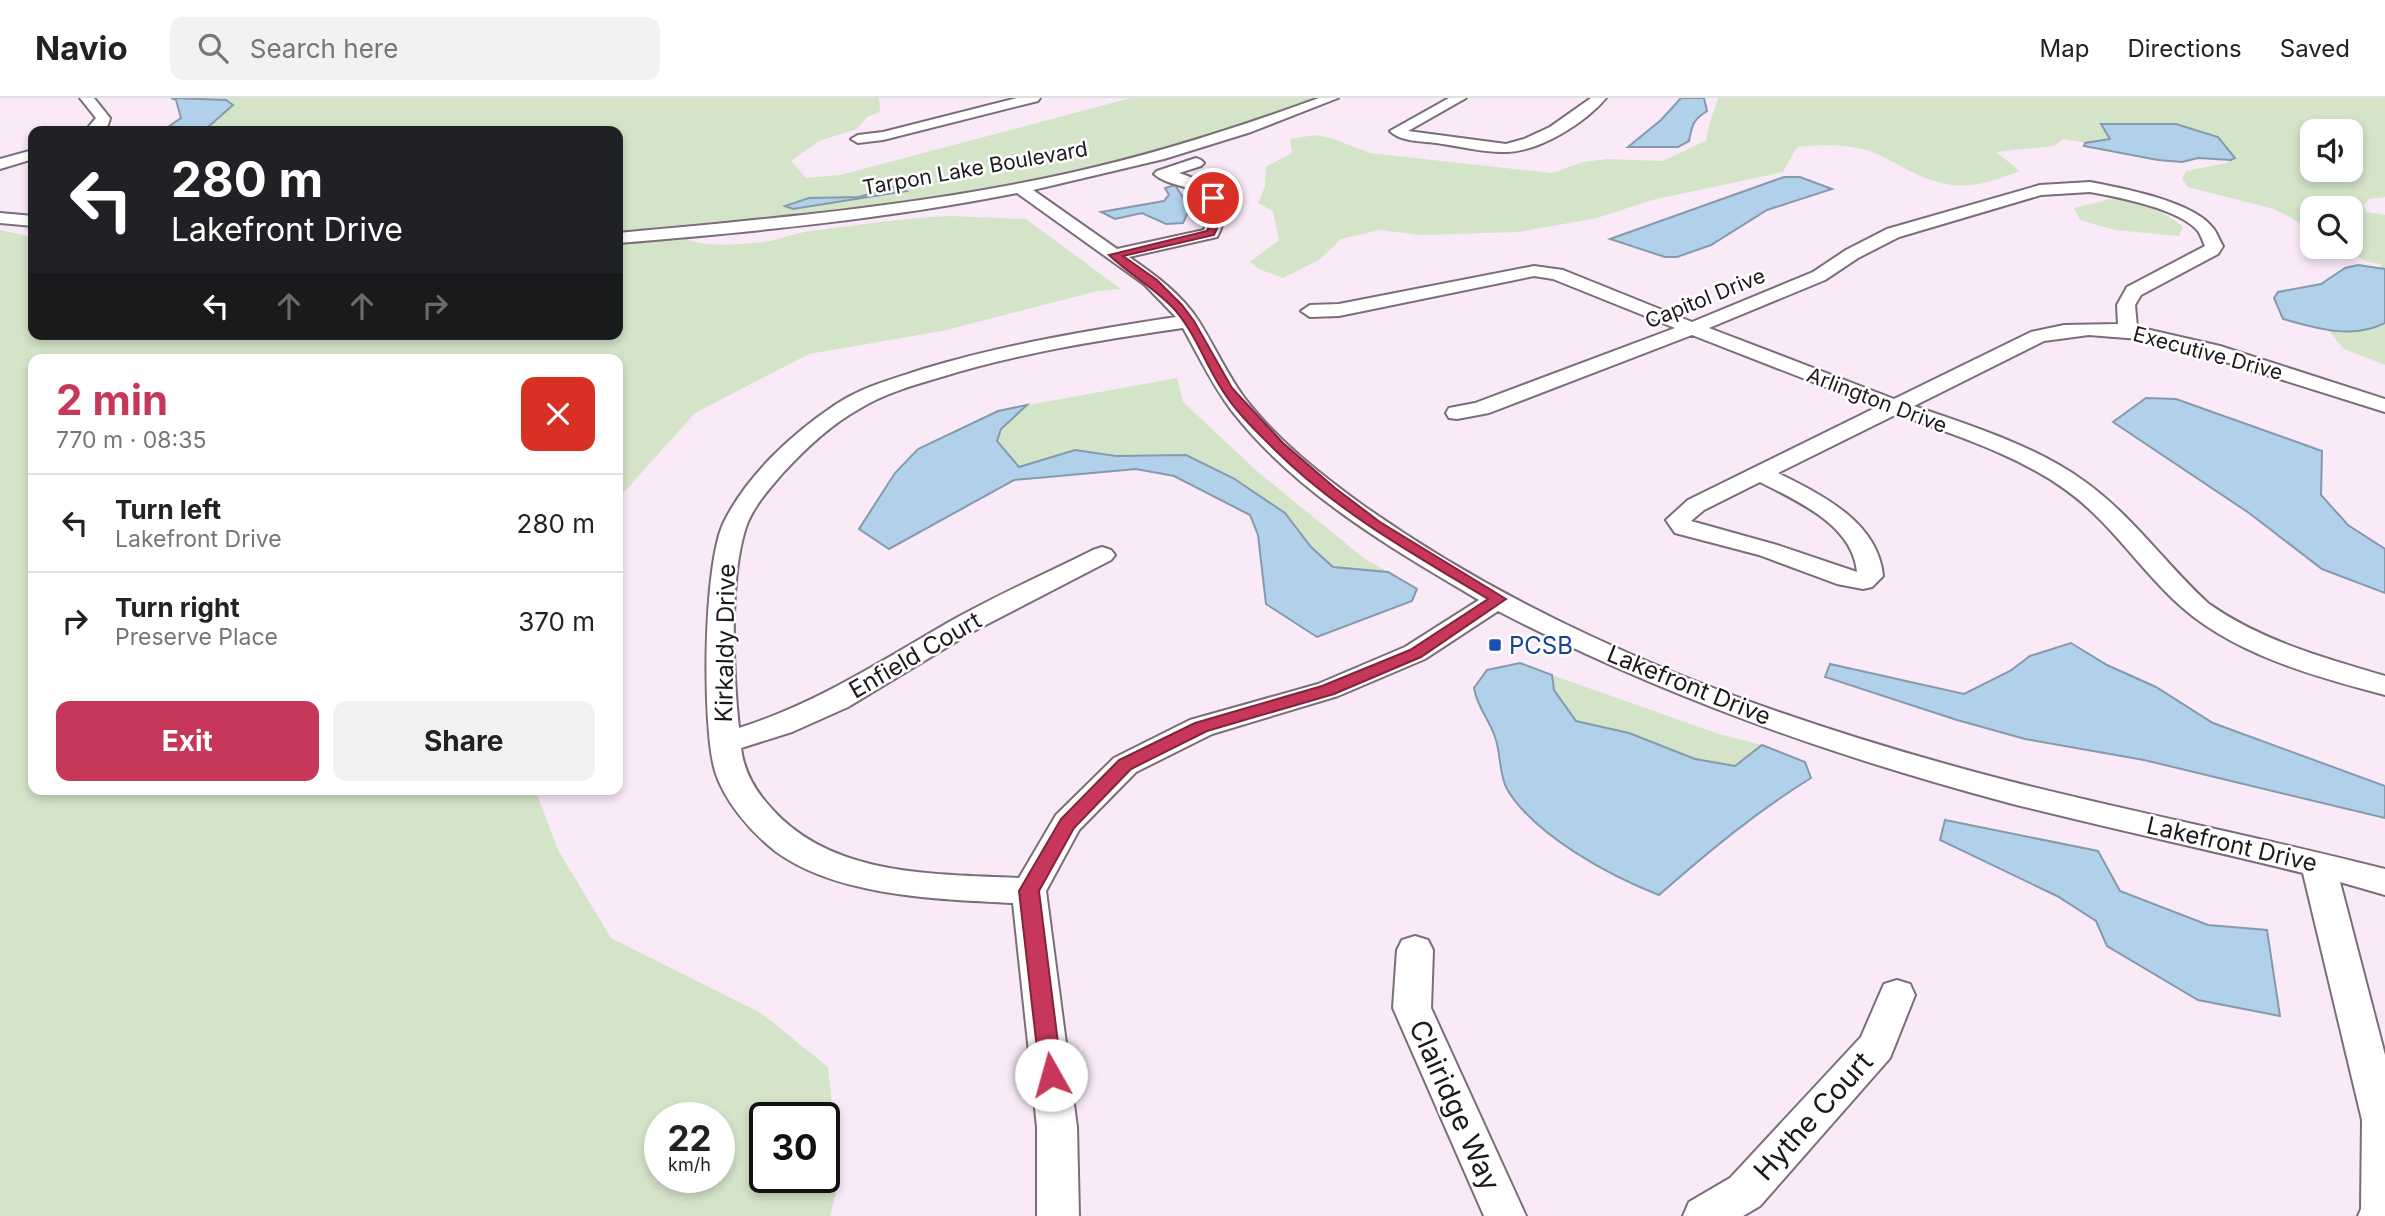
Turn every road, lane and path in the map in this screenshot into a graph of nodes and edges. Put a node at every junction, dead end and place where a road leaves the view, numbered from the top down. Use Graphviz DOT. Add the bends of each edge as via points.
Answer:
graph roads {
  1 [pos="87,98"];
  2 [pos="1033,98"];
  3 [pos="1331,98"];
  4 [pos="1459,98"];
  5 [pos="1599,98"];
  6 [pos="952,104"];
  7 [pos="974,112"];
  8 [pos="98,126"];
  9 [pos="858,139"];
  10 [pos="28,156"];
  11 [pos="1213,158"];
  12 [pos="0,164"];
  13 [pos="1170,176"];
  14 [pos="1143,178"];
  15 [pos="1019,187"];
  16 [pos="0,218"];
  17 [pos="28,221"];
  18 [pos="623,238"];
  19 [pos="1114,255"];
  20 [pos="1310,311"];
  21 [pos="1189,321"];
  22 [pos="1691,330"];
  23 [pos="2128,330"];
  24 [pos="2385,406"];
  25 [pos="1894,407"];
  26 [pos="1457,413"];
  27 [pos="1762,474"];
  28 [pos="1102,555"];
  29 [pos="1499,599"];
  30 [pos="2385,687"];
  31 [pos="723,743"];
  32 [pos="2318,864"];
  33 [pos="2385,882"];
  34 [pos="1029,891"];
  35 [pos="1415,950"];
  36 [pos="1897,995"];
  37 [pos="2382,1213"];
  38 [pos="1058,1216"];
  39 [pos="1505,1216"];
  40 [pos="1704,1216"];
  1 -- 8 [label="street" via="103,118"];
  2 -- 7 [label="street"];
  3 -- 15 [label="street, Tarpon Lake Boulevard" via="1199,145"];
  4 -- 5 [label="street" via="1397,131 1521,147"];
  6 -- 7 [label="street"];
  7 -- 9 [label="street"];
  10 -- 12 [label="street"];
  11 -- 13 [label="street"];
  13 -- 14 [label="street"];
  13 -- 19 [label="street" via="1204,188 1213,198 1216,222 1211,233"];
  15 -- 18 [label="street, Tarpon Lake Boulevard" via="772,223"];
  15 -- 19 [label="street, Lakefront Drive"];
  16 -- 17 [label="street"];
  19 -- 21 [label="street, Lakefront Drive" via="1153,282"];
  20 -- 22 [label="street, Arlington Drive" via="1339,310 1544,271"];
  21 -- 29 [label="street, Lakefront Drive" via="1227,389 1278,446 1375,524"];
  21 -- 31 [label="street, Kirkaldy Drive" via="1089,336 974,361 888,388 843,408 814,429 756,490 733,527 723,584"];
  22 -- 23 [label="street, Capitol Drive" via="1819,276 1893,233 2040,190 2090,187 2136,195 2187,216 2205,228 2214,246 2134,291 2126,305"];
  22 -- 25 [label="street, Arlington Drive"];
  22 -- 26 [label="street, Capitol Drive"];
  23 -- 24 [label="street, Executive Drive" via="2170,338"];
  23 -- 25 [label="street, Executive Drive" via="2071,329 2038,336"];
  25 -- 27 [label="street, Executive Drive"];
  25 -- 30 [label="street, Arlington Drive" via="1984,440 2063,478 2100,505 2163,577 2202,612 2268,646"];
  27 -- 27 [label="street, Executive Drive" via="1835,516 1867,551 1870,576 1863,581 1846,578 1768,550 1684,528 1678,520"];
  28 -- 31 [label="street, Enfield Court" via="962,626 838,700"];
  29 -- 32 [label="street, Lakefront Drive" via="1670,680 1847,745 2024,795"];
  29 -- 34 [label="street" via="1415,653 1328,690 1201,727 1125,765 1067,823"];
  31 -- 34 [label="street, Kirkaldy Drive" via="731,772 750,807 794,848 832,864 914,885"];
  32 -- 33 [label="street, Lakefront Drive"];
  32 -- 37 [label="street" via="2382,1120"];
  34 -- 38 [label="street" via="1057,1127"];
  35 -- 39 [label="street, Clairidge Way" via="1412,1008"];
  36 -- 40 [label="street, Hythe Court" via="1876,1047 1745,1192"];
}
